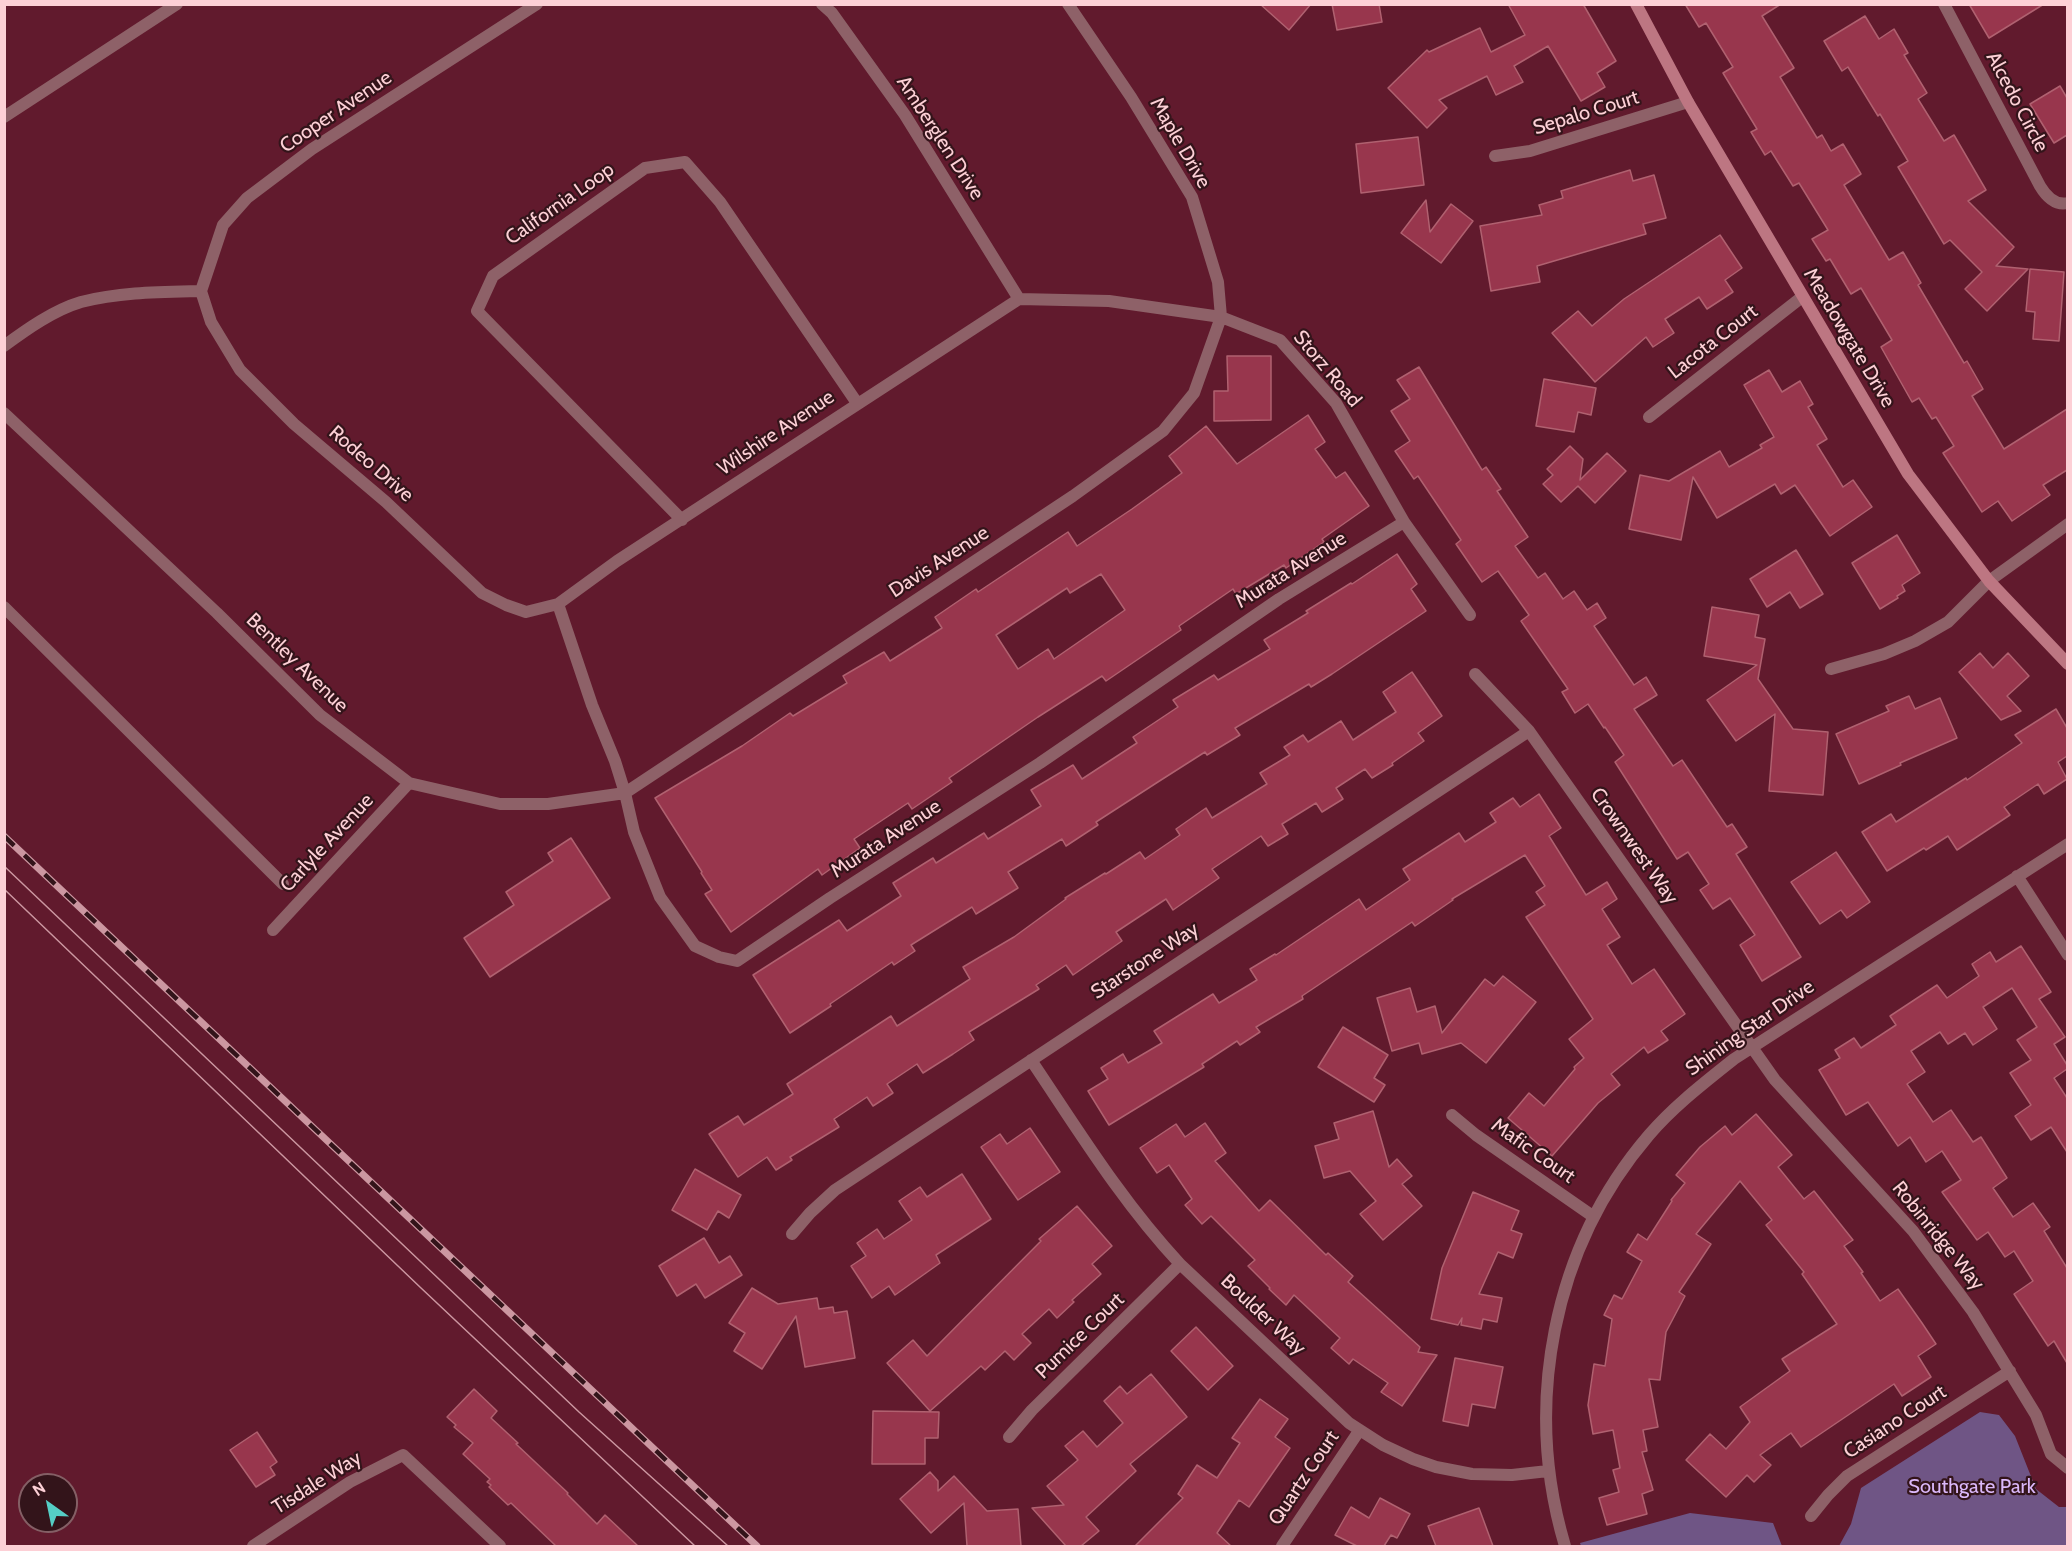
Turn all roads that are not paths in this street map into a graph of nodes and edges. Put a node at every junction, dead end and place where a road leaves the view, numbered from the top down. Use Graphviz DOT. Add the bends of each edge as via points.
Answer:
graph roads {
  1 [pos="177,4"];
  2 [pos="537,4"];
  3 [pos="822,4"];
  4 [pos="1068,4"];
  5 [pos="1636,4"];
  6 [pos="1944,4"];
  7 [pos="1688,102"];
  8 [pos="4,117"];
  9 [pos="1495,156"];
  10 [pos="2067,204"];
  11 [pos="201,291"];
  12 [pos="1802,297"];
  13 [pos="1019,299"];
  14 [pos="1221,317"];
  15 [pos="4,346"];
  16 [pos="857,403"];
  17 [pos="4,413"];
  18 [pos="1649,417"];
  19 [pos="682,520"];
  20 [pos="1404,522"];
  21 [pos="2067,524"];
  22 [pos="1989,581"];
  23 [pos="558,604"];
  24 [pos="4,607"];
  25 [pos="1470,615"];
  26 [pos="2067,664"];
  27 [pos="1831,669"];
  28 [pos="1475,674"];
  29 [pos="1529,731"];
  30 [pos="409,783"];
  31 [pos="625,793"];
  32 [pos="2067,844"];
  33 [pos="2017,876"];
  34 [pos="283,884"];
  35 [pos="273,930"];
  36 [pos="2067,955"];
  37 [pos="1752,1047"];
  38 [pos="1031,1060"];
  39 [pos="1452,1115"];
  40 [pos="1594,1217"];
  41 [pos="792,1234"];
  42 [pos="1180,1264"];
  43 [pos="2010,1371"];
  44 [pos="1359,1431"];
  45 [pos="1009,1437"];
  46 [pos="2067,1468"];
  47 [pos="1548,1471"];
  48 [pos="1811,1516"];
  49 [pos="253,1546"];
  50 [pos="500,1546"];
  51 [pos="1282,1546"];
  52 [pos="1565,1546"];
  1 -- 8 [label="street"];
  2 -- 11 [label="street, Cooper Avenue" via="312,149 247,198 223,225"];
  3 -- 13 [label="street, Amberglen Drive" via="905,115"];
  4 -- 14 [label="street, Maple Drive" via="1192,197 1218,282"];
  5 -- 7 [label="street, Meadowgate Drive"];
  6 -- 10 [label="street, Alcedo Circle" via="2040,186 2047,197"];
  7 -- 9 [label="street, Sepalo Court" via="1530,151"];
  7 -- 12 [label="street, Meadowgate Drive"];
  11 -- 15 [label="street" via="140,292 79,303 33,324"];
  11 -- 23 [label="street, Rodeo Drive" via="211,322 240,370 294,424 386,502 482,592 526,612"];
  12 -- 18 [label="street, Lacota Court"];
  12 -- 22 [label="street, Meadowgate Drive" via="1908,474"];
  13 -- 14 [label="street, Storz Road" via="1109,301"];
  13 -- 16 [label="street, Wilshire Avenue"];
  14 -- 20 [label="street, Storz Road" via="1280,340 1336,403"];
  14 -- 31 [label="street, Davis Avenue" via="1194,393 1163,431 1073,496"];
  16 -- 19 [label="street, Wilshire Avenue"];
  16 -- 19 [label="street, California Loop" via="720,202 685,162 645,168 493,276 477,311"];
  17 -- 30 [label="street, Bentley Avenue" via="320,715"];
  19 -- 23 [label="street, Wilshire Avenue"];
  20 -- 25 [label="street, Storz Road"];
  20 -- 31 [label="street, Murata Avenue" via="1279,599 1040,763 737,961 694,946 660,897 634,832"];
  21 -- 22 [label="street"];
  22 -- 26 [label="street, Meadowgate Drive"];
  22 -- 27 [label="street" via="1948,622 1915,641"];
  23 -- 31 [label="street, Murata Avenue"];
  24 -- 34 [label="street"];
  28 -- 29 [label="street, Crownwest Way"];
  29 -- 37 [label="street, Crownwest Way"];
  29 -- 38 [label="street, Starstone Way"];
  30 -- 31 [label="street, Bentley Avenue" via="500,804 548,804"];
  30 -- 35 [label="street, Carlyle Avenue"];
  32 -- 33 [label="street, Shining Star Drive"];
  33 -- 36 [label="street"];
  33 -- 37 [label="street, Shining Star Drive"];
  37 -- 40 [label="street, Shining Star Drive" via="1686,1097 1649,1136"];
  37 -- 43 [label="street, Robinridge Way" via="1810,1120 1913,1231 1973,1312"];
  38 -- 41 [label="street, Starstone Way" via="835,1190"];
  38 -- 42 [label="street, Boulder Way" via="1124,1199"];
  39 -- 40 [label="street, Mafic Court"];
  40 -- 47 [label="street, Shining Star Drive" via="1578,1252 1552,1340 1545,1424"];
  42 -- 44 [label="street, Boulder Way"];
  42 -- 45 [label="street, Pumice Court"];
  43 -- 46 [label="street, Robinridge Way" via="2036,1416 2051,1454"];
  43 -- 48 [label="street, Casiano Court" via="1847,1476"];
  44 -- 47 [label="street, Boulder Way" via="1436,1467 1472,1474"];
  44 -- 51 [label="street, Quartz Court"];
  47 -- 52 [label="street, Shining Star Drive"];
  49 -- 50 [label="street, Tisdale Way" via="350,1482 404,1455"];
}
